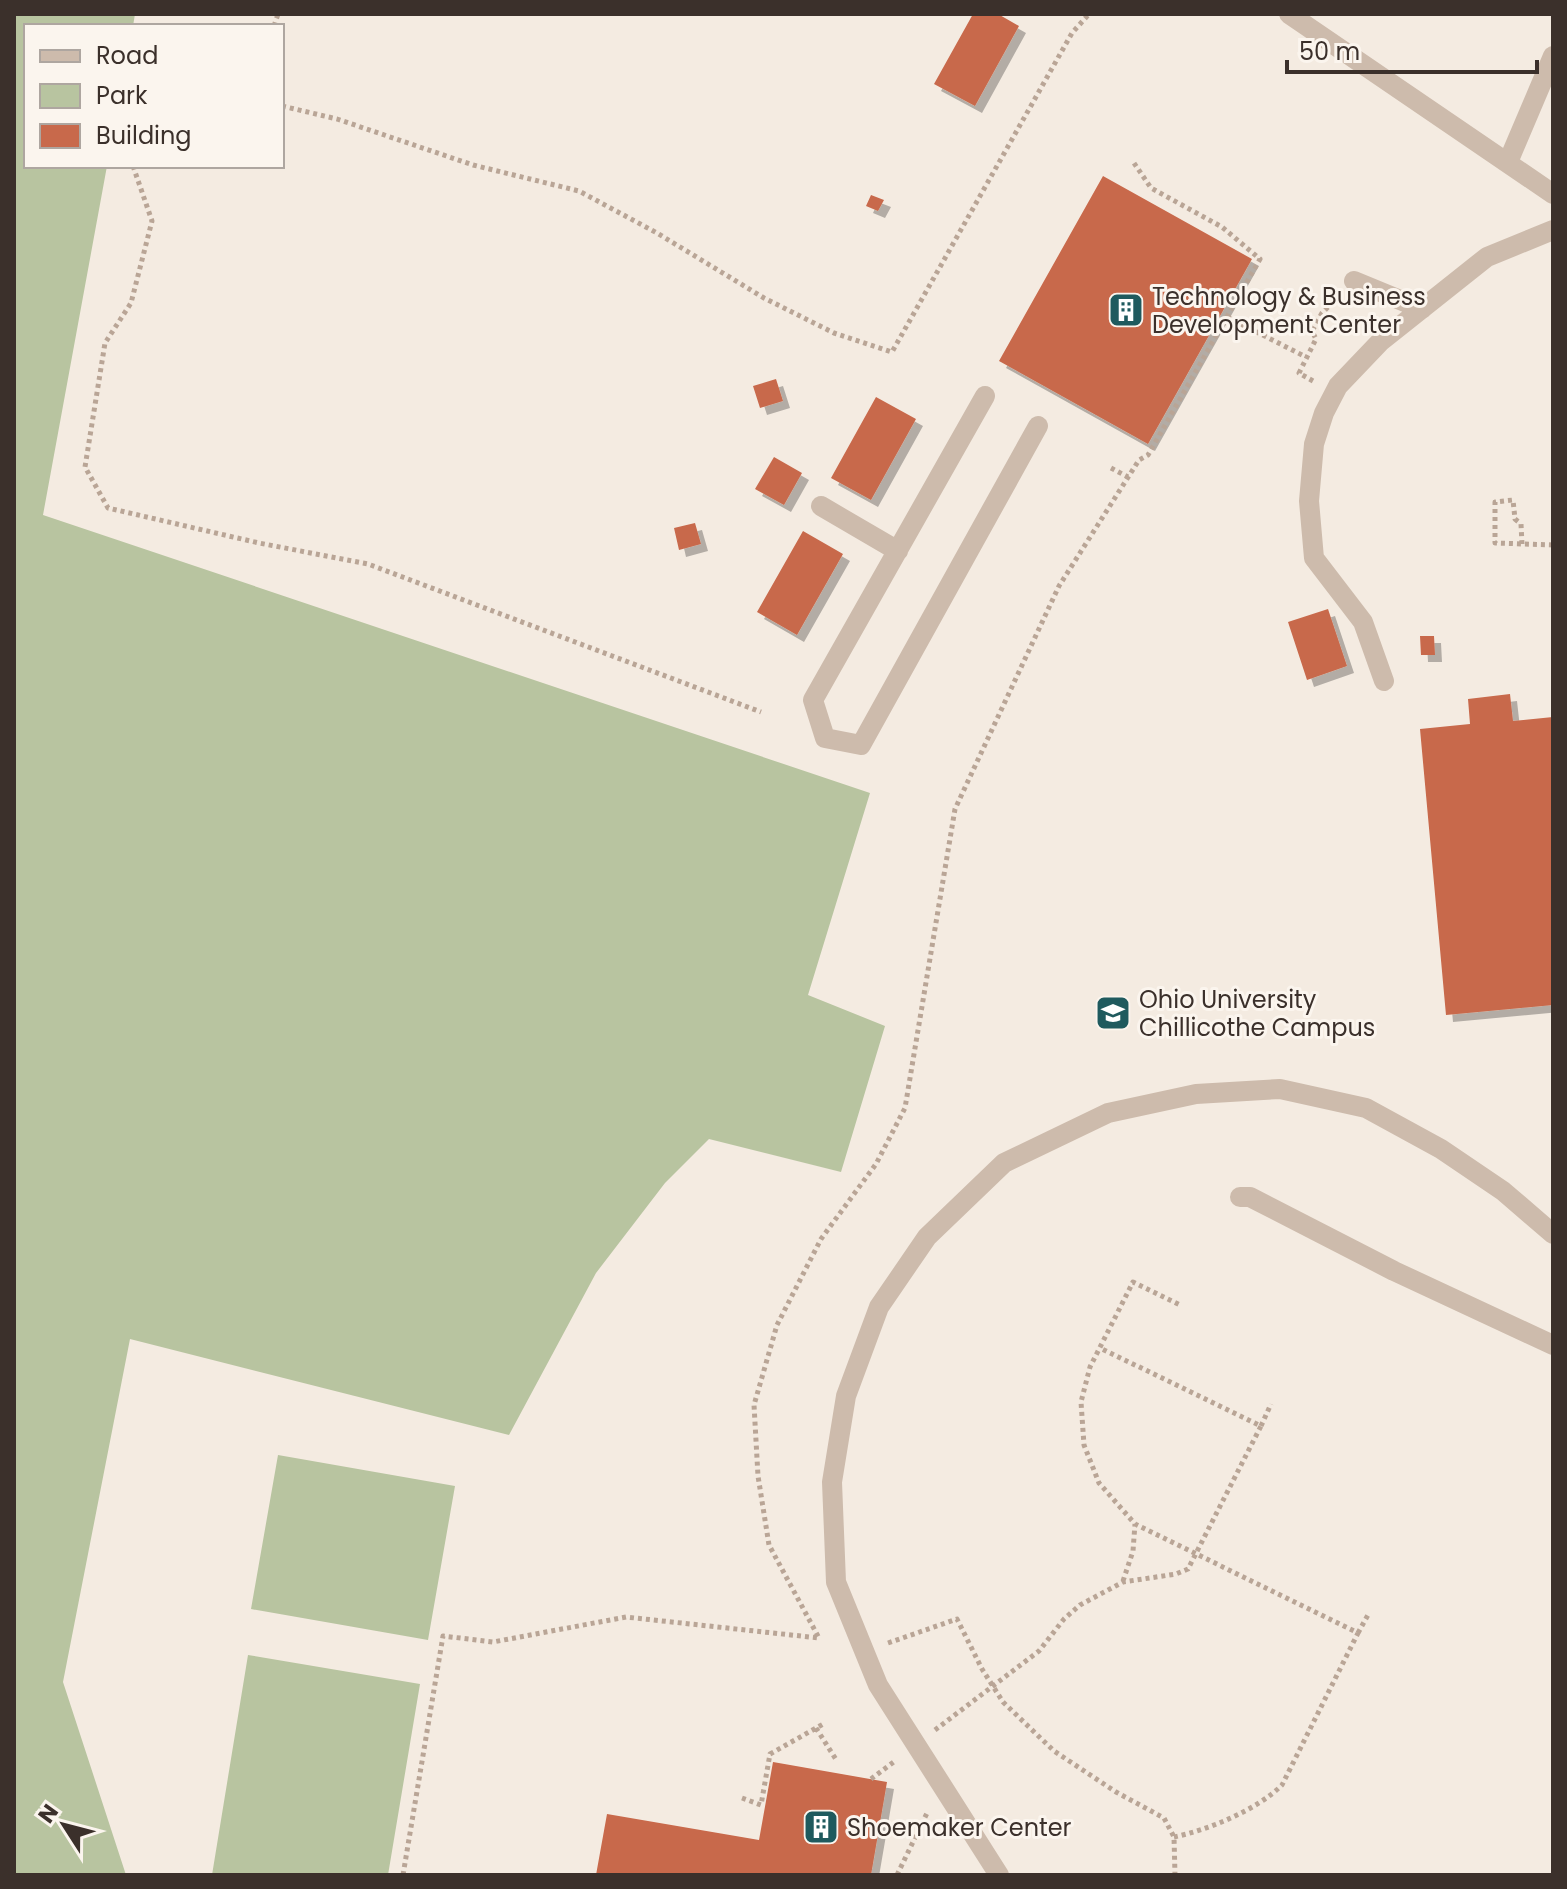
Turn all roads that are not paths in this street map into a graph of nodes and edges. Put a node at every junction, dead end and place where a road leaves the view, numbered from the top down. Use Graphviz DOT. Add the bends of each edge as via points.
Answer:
graph roads {
  1 [pos="1289,14"];
  2 [pos="1553,56"];
  3 [pos="1508,162"];
  4 [pos="1553,194"];
  5 [pos="1553,230"];
  6 [pos="1354,281"];
  7 [pos="1422,309"];
  8 [pos="985,396"];
  9 [pos="1038,426"];
  10 [pos="821,506"];
  11 [pos="898,551"];
  12 [pos="1384,681"];
  13 [pos="1240,1197"];
  14 [pos="1553,1234"];
  15 [pos="1553,1345"];
  16 [pos="999,1875"];
  1 -- 3 [label="street"];
  2 -- 3 [label="street"];
  3 -- 4 [label="street"];
  5 -- 7 [label="street" via="1487,257"];
  6 -- 7 [label="street"];
  7 -- 12 [label="street" via="1380,342 1335,393 1314,444 1309,501 1314,558 1363,622"];
  8 -- 11 [label="street"];
  9 -- 11 [label="street" via="861,745 825,738 813,700"];
  10 -- 11 [label="street"];
  13 -- 15 [label="street" via="1250,1197"];
  14 -- 16 [label="street" via="1503,1191 1441,1149 1366,1108 1280,1089 1196,1094 1108,1113 1004,1163 927,1237 879,1307 846,1396 832,1482 836,1582 878,1685"];
}
